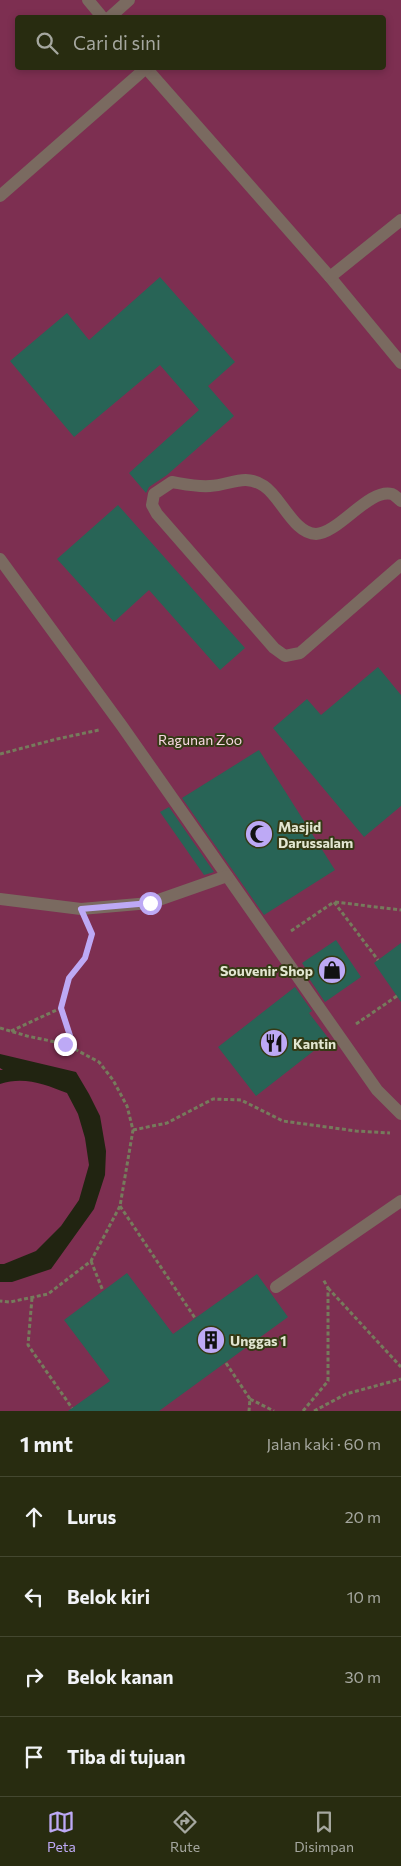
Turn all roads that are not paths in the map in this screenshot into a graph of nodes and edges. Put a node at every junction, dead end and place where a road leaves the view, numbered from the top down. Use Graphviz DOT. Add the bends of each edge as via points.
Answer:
graph roads {
  1 [pos="88,0"];
  2 [pos="129,0"];
  3 [pos="100,15"];
  4 [pos="112,15"];
  5 [pos="144,70"];
  6 [pos="148,70"];
  7 [pos="0,196"];
  8 [pos="401,220"];
  9 [pos="330,277"];
  10 [pos="401,363"];
  11 [pos="401,501"];
  12 [pos="0,559"];
  13 [pos="401,565"];
  14 [pos="227,876"];
  15 [pos="0,899"];
  16 [pos="401,1114"];
  17 [pos="401,1200"];
  18 [pos="276,1287"];
  1 -- 3 [label="lane"];
  2 -- 4 [label="lane"];
  5 -- 7 [label="lane"];
  6 -- 9 [label="lane"];
  8 -- 9 [label="lane"];
  9 -- 10 [label="lane"];
  11 -- 13 [label="lane" via="392,494 382,494 354,510 330,531 315,534 299,526 266,487 250,479 210,486 172,482 154,494 152,505 274,648 285,656 300,653"];
  12 -- 14 [label="lane"];
  14 -- 15 [label="lane" via="150,903 81,909"];
  14 -- 16 [label="lane" via="377,1090"];
  17 -- 18 [label="lane"];
}
